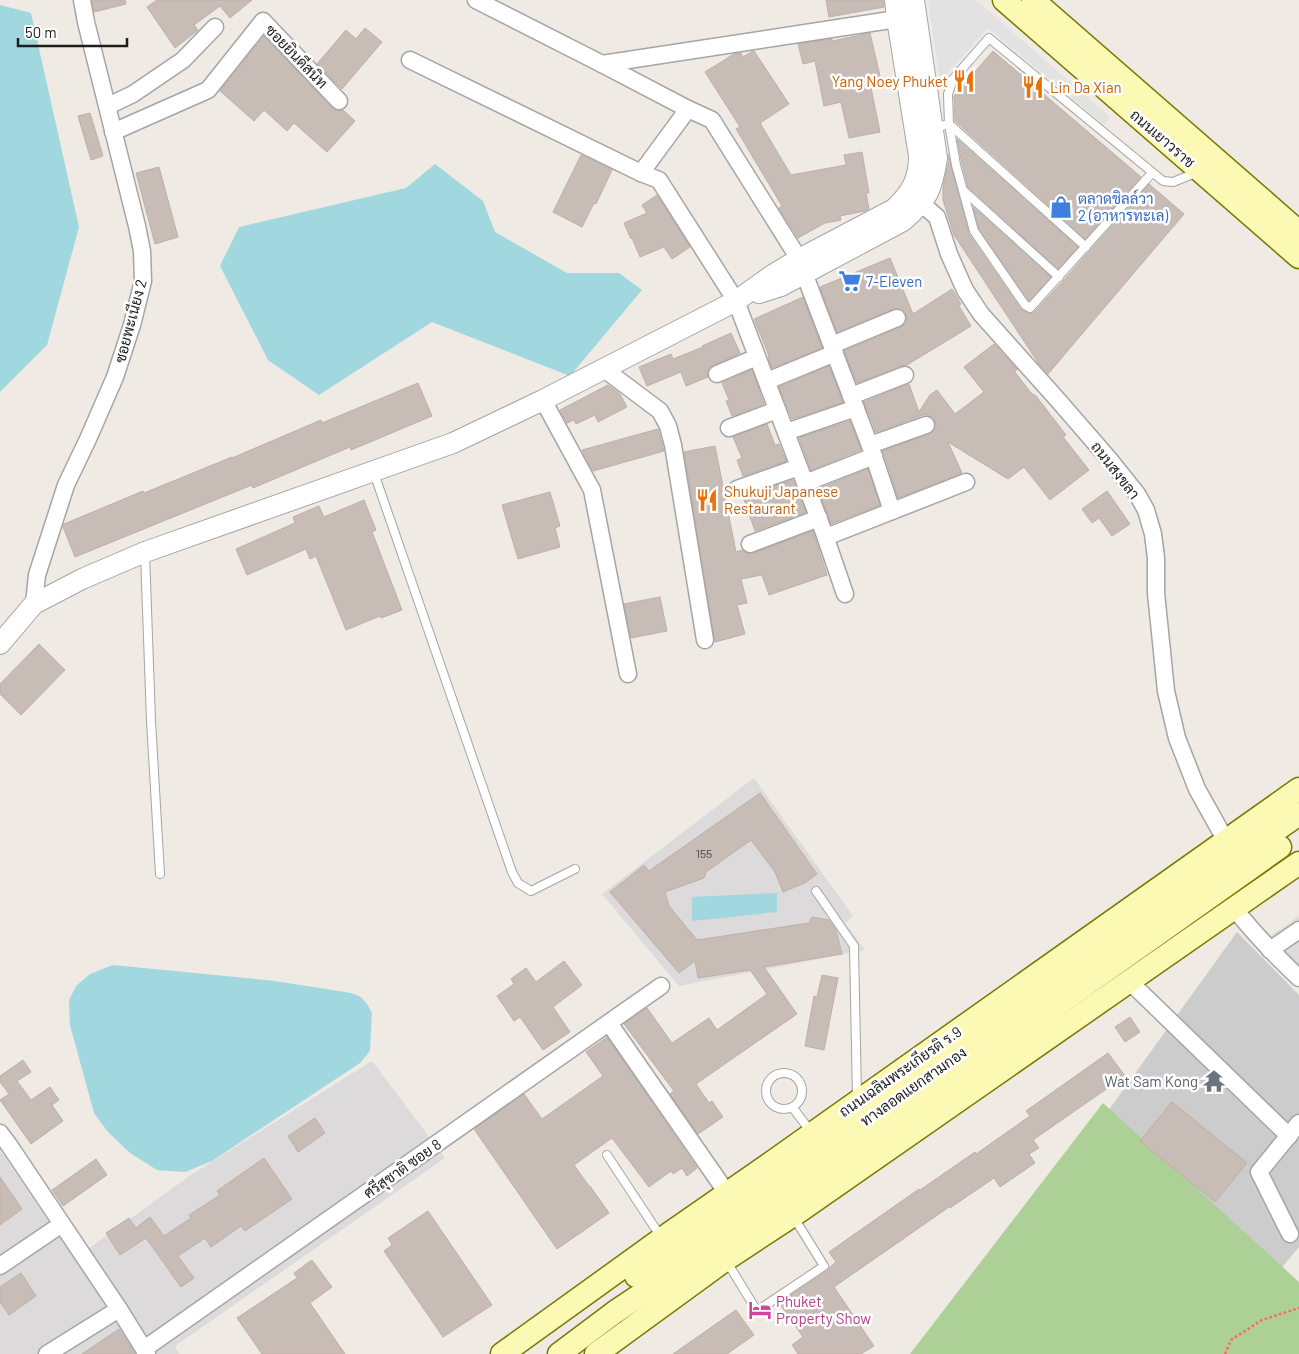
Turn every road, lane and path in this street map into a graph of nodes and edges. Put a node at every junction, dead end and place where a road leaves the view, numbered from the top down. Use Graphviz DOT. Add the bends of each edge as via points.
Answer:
graph roads {
  1 [pos="82,0"];
  2 [pos="476,0"];
  3 [pos="914,0"];
  4 [pos="1004,0"];
  5 [pos="1033,0"];
  6 [pos="896,10"];
  7 [pos="216,27"];
  8 [pos="410,60"];
  9 [pos="602,64"];
  10 [pos="938,97"];
  11 [pos="339,101"];
  12 [pos="108,106"];
  13 [pos="688,109"];
  14 [pos="940,126"];
  15 [pos="113,132"];
  16 [pos="1201,171"];
  17 [pos="641,173"];
  18 [pos="1152,173"];
  19 [pos="962,190"];
  20 [pos="921,203"];
  21 [pos="1299,232"];
  22 [pos="1086,247"];
  23 [pos="1299,257"];
  24 [pos="801,266"];
  25 [pos="1059,277"];
  26 [pos="736,301"];
  27 [pos="897,318"];
  28 [pos="833,349"];
  29 [pos="757,357"];
  30 [pos="604,369"];
  31 [pos="717,374"];
  32 [pos="905,375"];
  33 [pos="766,381"];
  34 [pos="543,400"];
  35 [pos="853,402"];
  36 [pos="777,410"];
  37 [pos="926,425"];
  38 [pos="729,428"];
  39 [pos="786,432"];
  40 [pos="872,451"];
  41 [pos="799,468"];
  42 [pos="373,471"];
  43 [pos="966,482"];
  44 [pos="805,483"];
  45 [pos="737,489"];
  46 [pos="892,511"];
  47 [pos="819,518"];
  48 [pos="826,536"];
  49 [pos="750,544"];
  50 [pos="145,552"];
  51 [pos="845,594"];
  52 [pos="34,604"];
  53 [pos="705,640"];
  54 [pos="0,644"];
  55 [pos="628,674"];
  56 [pos="1299,789"];
  57 [pos="1299,814"];
  58 [pos="1299,833"];
  59 [pos="1226,841"];
  60 [pos="1299,863"];
  61 [pos="575,869"];
  62 [pos="160,874"];
  63 [pos="816,891"];
  64 [pos="1235,909"];
  65 [pos="1299,930"];
  66 [pos="1270,950"];
  67 [pos="1299,978"];
  68 [pos="1130,982"];
  69 [pos="662,986"];
  70 [pos="609,1023"];
  71 [pos="857,1102"];
  72 [pos="793,1108"];
  73 [pos="1294,1130"];
  74 [pos="812,1134"];
  75 [pos="3,1143"];
  76 [pos="607,1155"];
  77 [pos="727,1193"];
  78 [pos="793,1216"];
  79 [pos="62,1224"];
  80 [pos="1290,1234"];
  81 [pos="662,1238"];
  82 [pos="726,1260"];
  83 [pos="0,1266"];
  84 [pos="589,1291"];
  85 [pos="1299,1308"];
  86 [pos="119,1309"];
  87 [pos="621,1336"];
  88 [pos="145,1352"];
  89 [pos="47,1354"];
  90 [pos="502,1354"];
  91 [pos="516,1354"];
  92 [pos="524,1354"];
  93 [pos="559,1354"];
  94 [pos="588,1354"];
  95 [pos="596,1354"];
  96 [pos="1225,1354"];
  1 -- 12 [label="street, ซอยพะเนียง 2"];
  2 -- 9 [label="street"];
  3 -- 10 [label="street"];
  4 -- 16 [label="main road, ถนนเยาวราช"];
  5 -- 21 [label="main road, ถนนเยาวราช"];
  6 -- 9 [label="street"];
  6 -- 24 [label="street" via="919,156 914,186 894,209"];
  7 -- 12 [label="street" via="183,60 133,94"];
  8 -- 17 [label="street"];
  9 -- 13 [label="street"];
  10 -- 14 [label="street"];
  10 -- 18 [label="lane" via="989,38"];
  11 -- 15 [label="street, ซอยยินดีสนิท" via="263,21 208,90"];
  12 -- 15 [label="street, ซอยพะเนียง 2"];
  13 -- 17 [label="street"];
  13 -- 24 [label="street" via="712,120"];
  14 -- 19 [label="lane"];
  14 -- 20 [label="street" via="934,178 928,195"];
  14 -- 22 [label="lane"];
  15 -- 52 [label="street, ซอยพะเนียง 2" via="142,251 143,281 115,377 66,485 38,575"];
  16 -- 18 [label="lane" via="1173,182 1163,182"];
  16 -- 23 [label="main road, ถนนเยาวราช"];
  17 -- 26 [label="street" via="658,180"];
  18 -- 22 [label="lane"];
  19 -- 25 [label="lane"];
  19 -- 25 [label="lane" via="974,231 1025,305 1030,308"];
  20 -- 24 [label="street" via="903,221"];
  20 -- 59 [label="street, ถนนสงขลา" via="937,216 949,254 980,314 1109,459 1146,510 1155,550 1166,692 1177,738 1197,789"];
  22 -- 25 [label="lane"];
  24 -- 26 [label="street" via="774,274"];
  24 -- 28 [label="street"];
  26 -- 29 [label="street"];
  26 -- 30 [label="street"];
  27 -- 28 [label="street"];
  28 -- 33 [label="street"];
  28 -- 35 [label="street"];
  29 -- 31 [label="street"];
  29 -- 33 [label="street"];
  30 -- 34 [label="street"];
  30 -- 53 [label="street" via="660,411 668,426 674,445"];
  32 -- 35 [label="street"];
  33 -- 36 [label="street"];
  34 -- 42 [label="street" via="453,442"];
  34 -- 55 [label="street" via="592,490"];
  35 -- 39 [label="street"];
  35 -- 40 [label="street"];
  36 -- 38 [label="street"];
  36 -- 39 [label="street"];
  37 -- 40 [label="street"];
  39 -- 41 [label="street"];
  40 -- 44 [label="street"];
  40 -- 46 [label="street"];
  41 -- 44 [label="street"];
  41 -- 45 [label="street"];
  42 -- 50 [label="street"];
  42 -- 61 [label="lane" via="512,872 518,883 532,890"];
  43 -- 46 [label="street"];
  44 -- 47 [label="street"];
  46 -- 48 [label="street"];
  47 -- 48 [label="street"];
  47 -- 49 [label="street"];
  48 -- 51 [label="street"];
  50 -- 52 [label="street"];
  50 -- 62 [label="lane"];
  52 -- 54 [label="street"];
  56 -- 59 [label="main road, ถนนเฉลิมพระเกียรติ ร.9"];
  57 -- 92 [label="main road, ทางลอดแยกสามกอง" via="780,1179"];
  58 -- 93 [label="main road, ทางลอดแยกสามกอง" via="791,1194 615,1312"];
  59 -- 71 [label="main road, ถนนเฉลิมพระเกียรติ ร.9"];
  60 -- 64 [label="main road"];
  63 -- 71 [label="lane" via="854,946"];
  64 -- 66 [label="street"];
  64 -- 68 [label="main road"];
  65 -- 66 [label="street"];
  66 -- 67 [label="street"];
  68 -- 73 [label="street"];
  68 -- 78 [label="main road"];
  69 -- 70 [label="street, ศรีสุชาติ ซอย 8"];
  70 -- 77 [label="street"];
  70 -- 88 [label="street, ศรีสุชาติ ซอย 8"];
  71 -- 74 [label="main road, ถนนเฉลิมพระเกียรติ ร.9"];
  72 -- 72 [label="lane" via="801,1099 803,1088 797,1078 786,1073 775,1075 768,1082 768,1100 784,1110"];
  72 -- 74 [label="lane"];
  73 -- 80 [label="street" via="1259,1172"];
  74 -- 77 [label="main road, ถนนเฉลิมพระเกียรติ ร.9"];
  75 -- 79 [label="street"];
  76 -- 81 [label="lane"];
  77 -- 81 [label="main road, ถนนเฉลิมพระเกียรติ ร.9"];
  78 -- 82 [label="main road"];
  78 -- 82 [label="lane" via="824,1266 757,1311"];
  79 -- 83 [label="street"];
  79 -- 86 [label="street"];
  81 -- 84 [label="main road, ถนนเฉลิมพระเกียรติ ร.9"];
  82 -- 87 [label="main road"];
  84 -- 90 [label="main road, ถนนเฉลิมพระเกียรติ ร.9"];
  84 -- 91 [label="main road"];
  85 -- 96 [label="path" via="1262,1320 1231,1340"];
  86 -- 88 [label="street"];
  86 -- 89 [label="street"];
  87 -- 94 [label="main road"];
  87 -- 95 [label="main road"];
}
